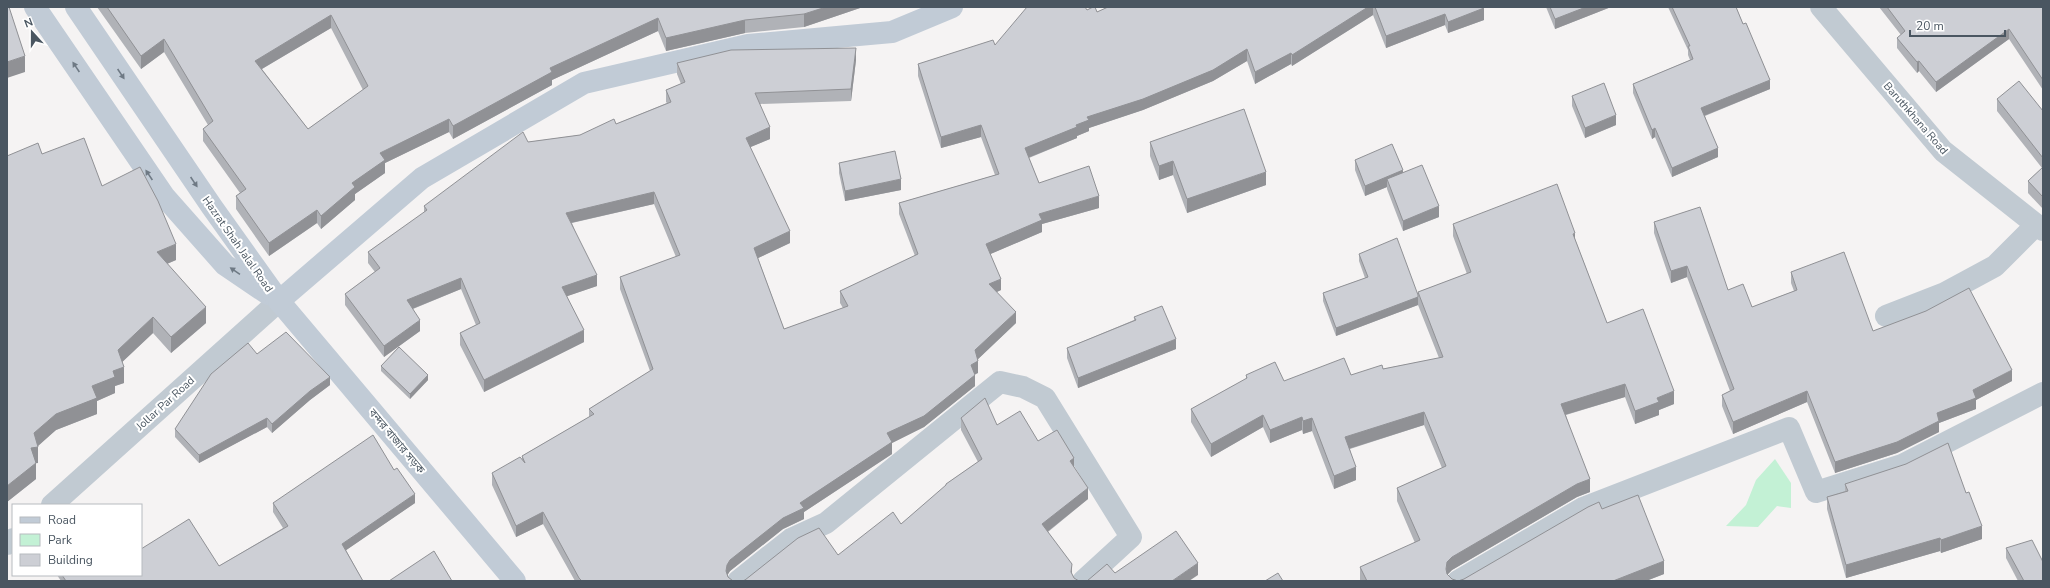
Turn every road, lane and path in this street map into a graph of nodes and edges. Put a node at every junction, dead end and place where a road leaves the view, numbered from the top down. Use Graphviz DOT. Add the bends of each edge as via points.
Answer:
graph roads {
  1 [pos="35,7"];
  2 [pos="76,7"];
  3 [pos="952,7"];
  4 [pos="1821,7"];
  5 [pos="2039,228"];
  6 [pos="279,301"];
  7 [pos="1886,316"];
  8 [pos="2043,393"];
  9 [pos="53,504"];
  10 [pos="515,581"];
  11 [pos="738,581"];
  12 [pos="1083,581"];
  13 [pos="1458,581"];
  6 -- 1 [label="main road, Hazrat Shah Jalal Road, one-way" via="225,265 164,196"];
  2 -- 6 [label="main road, Hazrat Shah Jalal Road, one-way"];
  3 -- 6 [label="main road" via="892,32 748,45 584,83 422,178"];
  4 -- 5 [label="street, Baruthkhana Road" via="1943,150"];
  5 -- 7 [label="street" via="1995,266 1945,293"];
  6 -- 9 [label="street, Jollar Par Road"];
  6 -- 10 [label="main road, বন্দর বাজার সড়ক"];
  8 -- 13 [label="street" via="1902,465 1816,492 1789,428 1584,508"];
  11 -- 12 [label="street" via="791,539 826,523 1000,382 1023,387 1045,398 1131,537"];
}
